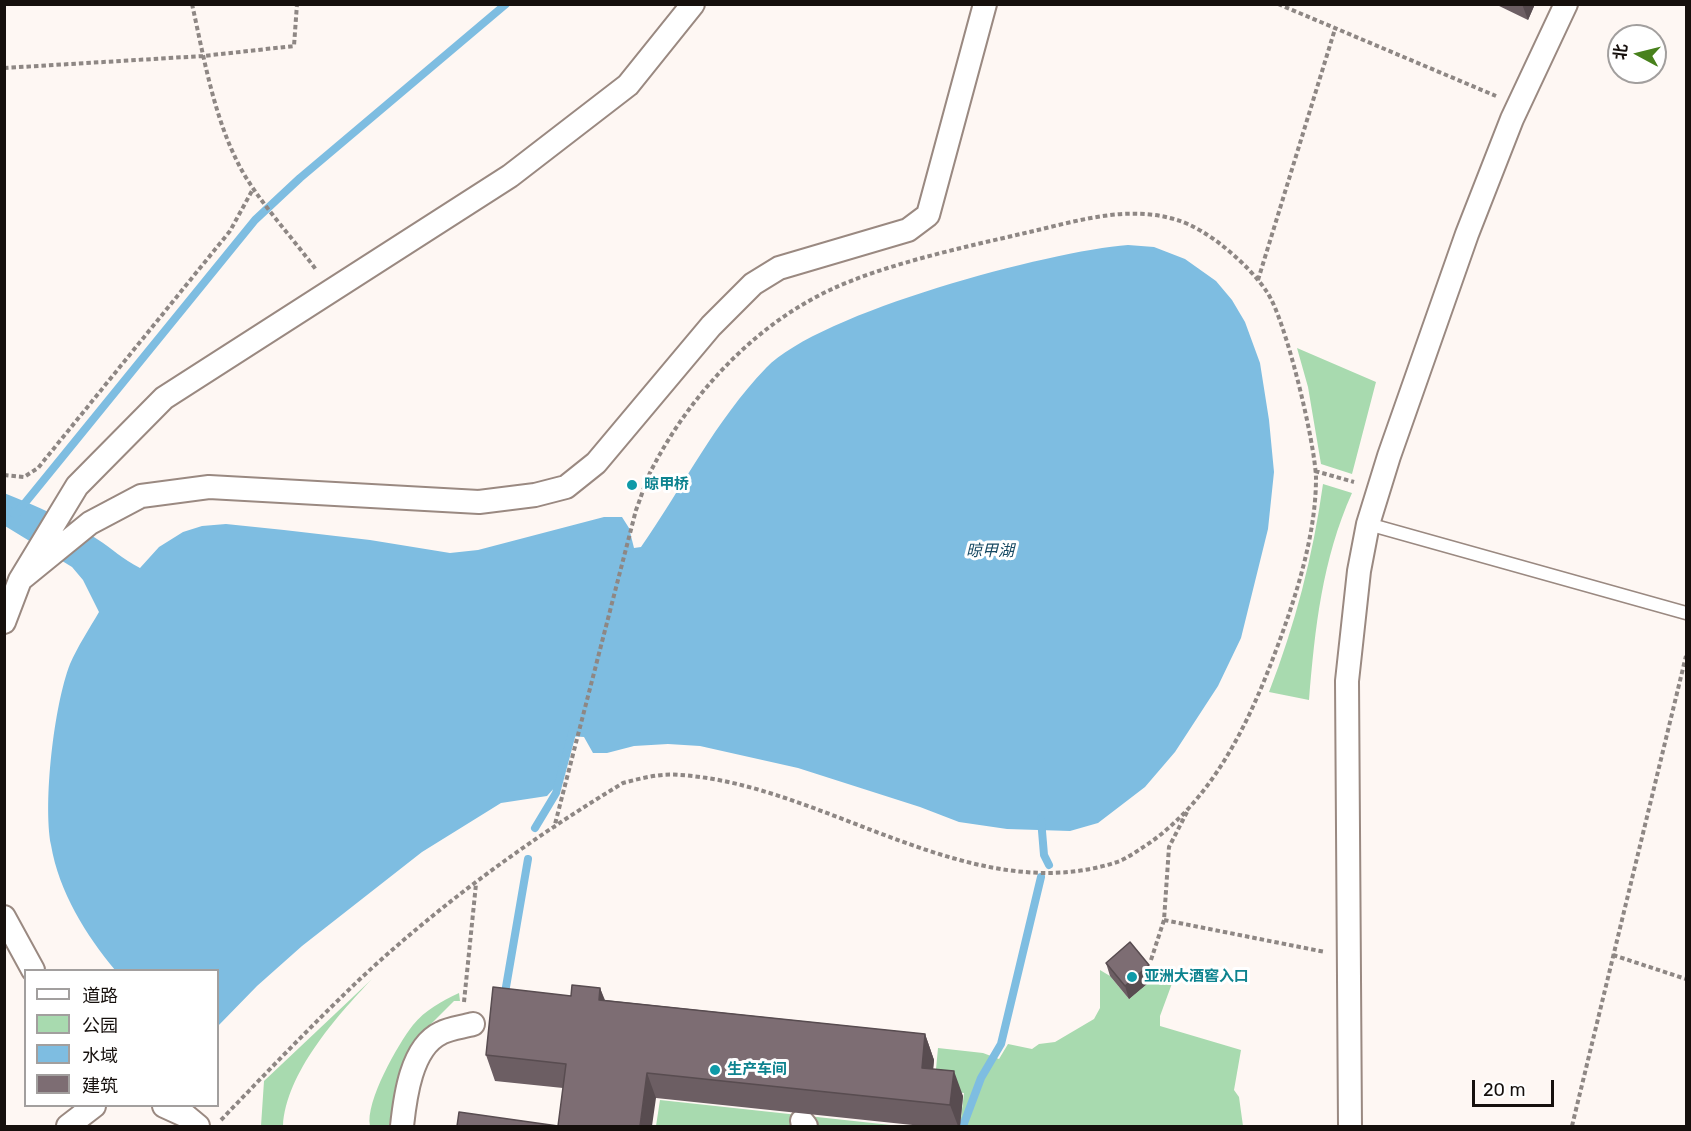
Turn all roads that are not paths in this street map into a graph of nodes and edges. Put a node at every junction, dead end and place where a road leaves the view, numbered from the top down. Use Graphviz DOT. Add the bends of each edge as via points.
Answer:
graph roads {
  1 [pos="693,4"];
  2 [pos="985,4"];
  3 [pos="1566,4"];
  4 [pos="1368,524"];
  5 [pos="20,580"];
  6 [pos="1686,613"];
  7 [pos="4,622"];
  8 [pos="4,918"];
  9 [pos="32,969"];
  10 [pos="467,1025"];
  11 [pos="93,1107"];
  12 [pos="166,1107"];
  13 [pos="68,1126"];
  14 [pos="198,1126"];
  15 [pos="402,1126"];
  16 [pos="1350,1126"];
  1 -- 5 [label="street" via="628,85 510,176 164,398 77,486"];
  2 -- 5 [label="street" via="928,215 908,230 779,267 753,284 711,326 596,463 566,487 479,502 209,487 141,496 90,523"];
  3 -- 4 [label="street" via="1519,105 1467,234"];
  4 -- 6 [label="lane"];
  4 -- 16 [label="street" via="1347,681"];
  5 -- 7 [label="street"];
  8 -- 9 [label="street"];
  10 -- 15 [label="street" via="439,1033 420,1054 406,1092"];
  11 -- 13 [label="street"];
  12 -- 14 [label="street"];
}
